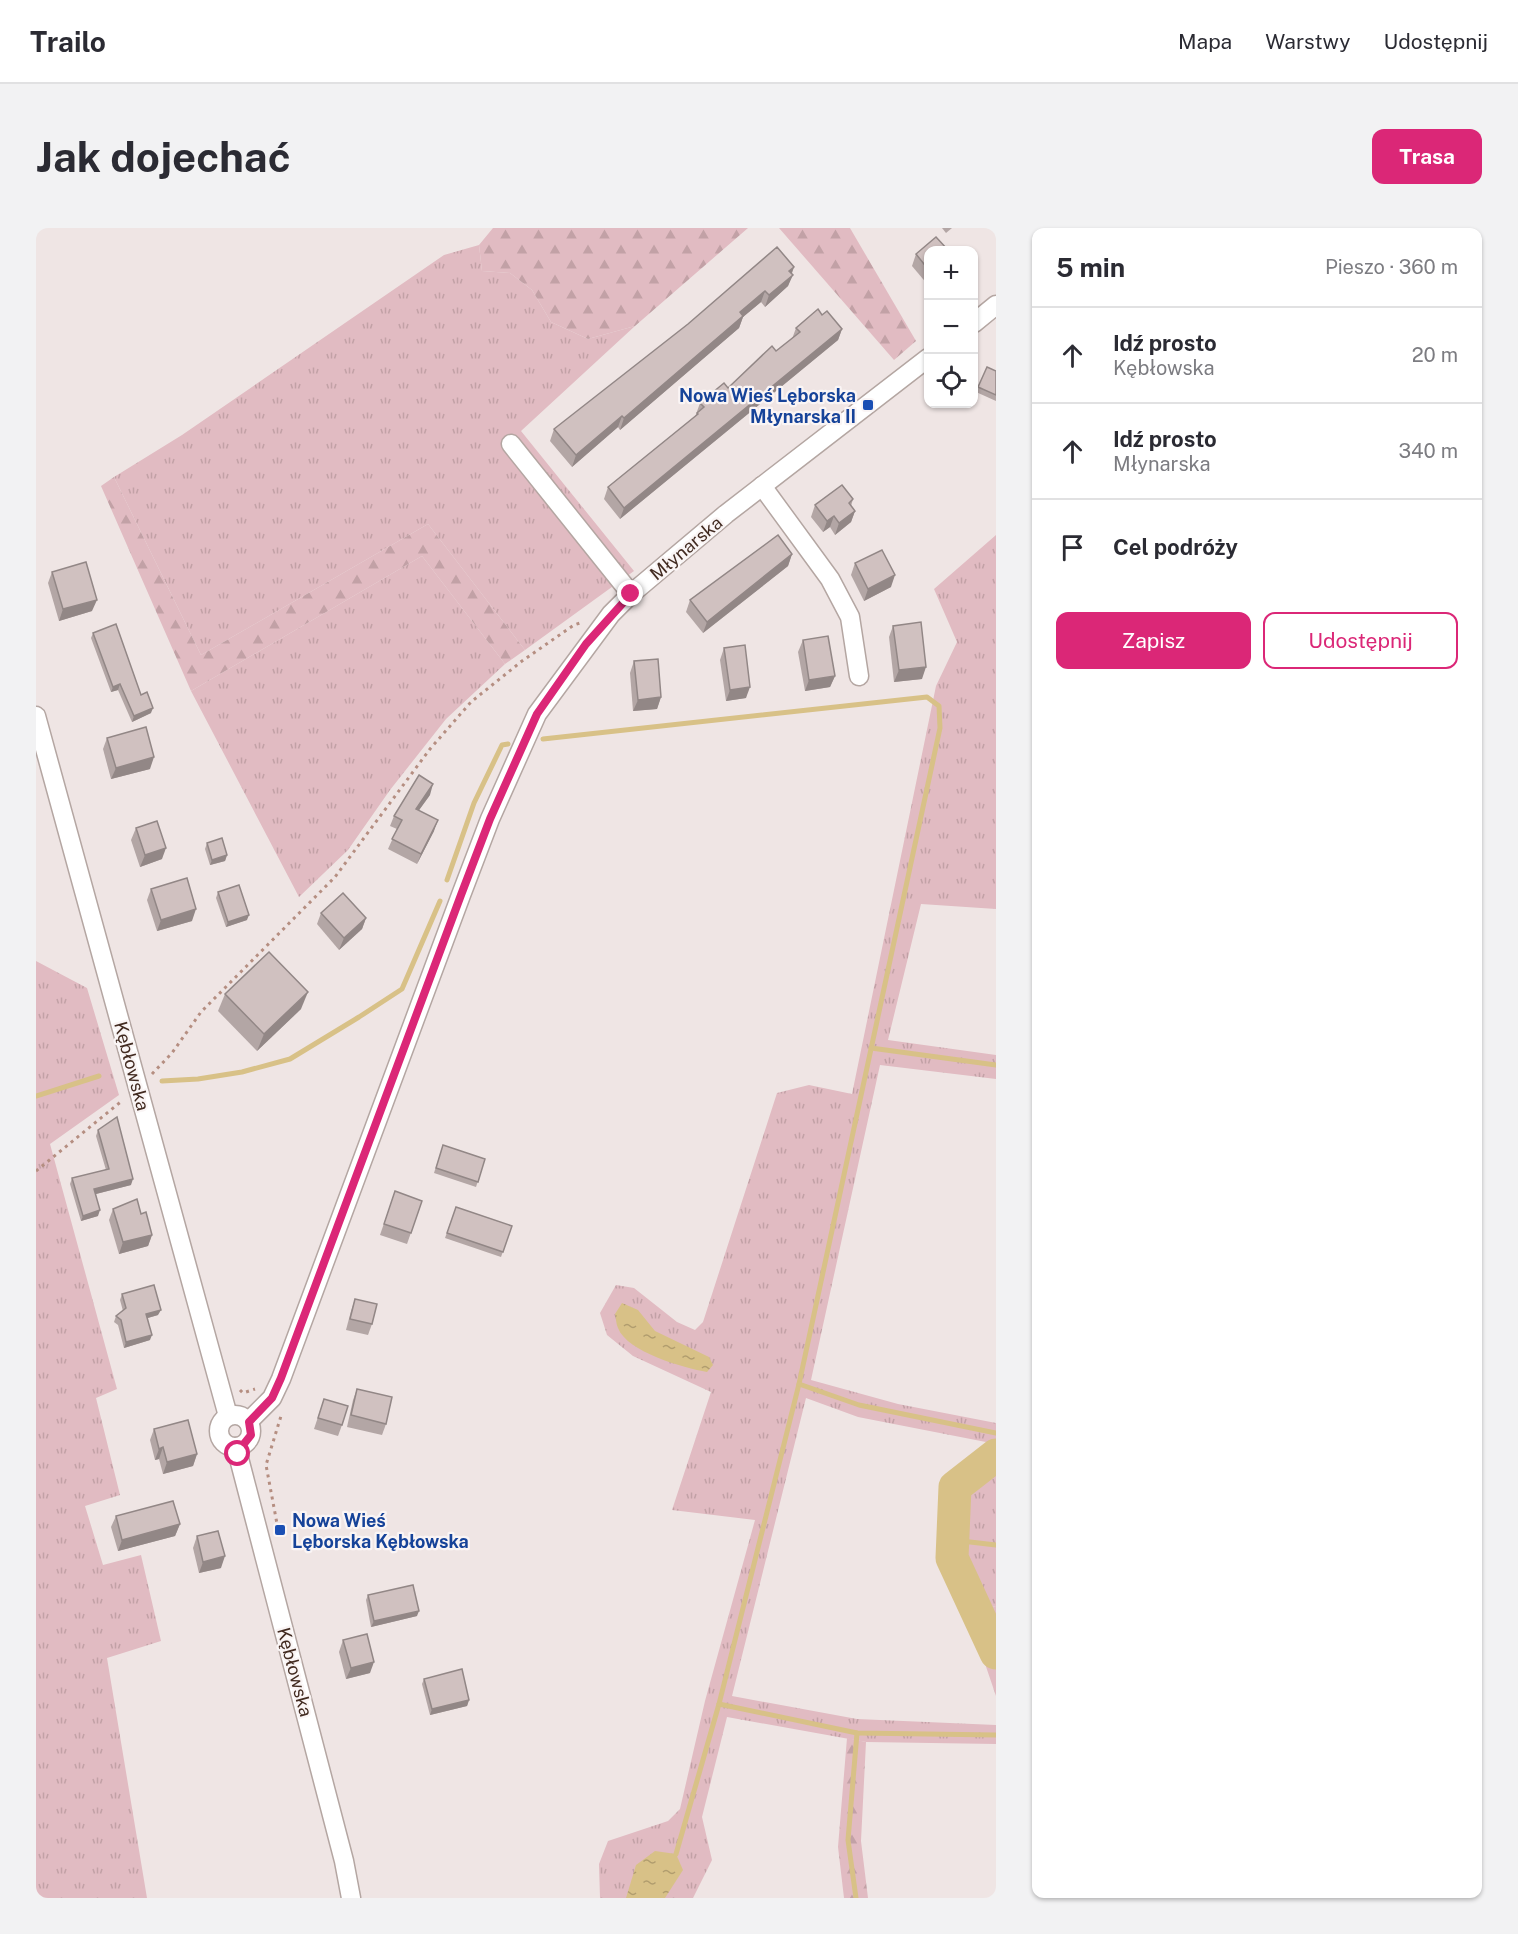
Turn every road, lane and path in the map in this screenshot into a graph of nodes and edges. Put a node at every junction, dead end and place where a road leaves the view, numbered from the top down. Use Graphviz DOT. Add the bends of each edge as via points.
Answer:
graph roads {
  1 [pos="996,305"];
  2 [pos="978,320"];
  3 [pos="924,361"];
  4 [pos="511,444"];
  5 [pos="762,486"];
  6 [pos="631,594"];
  7 [pos="611,614"];
  8 [pos="859,676"];
  9 [pos="36,716"];
  10 [pos="138,1089"];
  11 [pos="36,1171"];
  12 [pos="228,1416"];
  13 [pos="249,1422"];
  14 [pos="236,1447"];
  15 [pos="351,1898"];
  1 -- 2 [label="street"];
  3 -- 5 [label="street, Młynarska"];
  4 -- 6 [label="street"];
  5 -- 6 [label="street, Młynarska"];
  5 -- 8 [label="street" via="830,579 850,617"];
  6 -- 7 [label="street, Młynarska"];
  7 -- 10 [label="path" via="574,625 471,702 430,749 335,877 201,1012 172,1053"];
  7 -- 13 [label="street, Młynarska" via="537,714 490,819 281,1378 272,1398"];
  9 -- 10 [label="street, Kębłowska"];
  10 -- 11 [label="path"];
  10 -- 12 [label="street, Kębłowska"];
  12 -- 13 [label="street" via="239,1415"];
  12 -- 14 [label="street, Kębłowska" via="218,1432 224,1443"];
  13 -- 14 [label="street" via="248,1441"];
  14 -- 15 [label="street, Kębłowska"];
}
